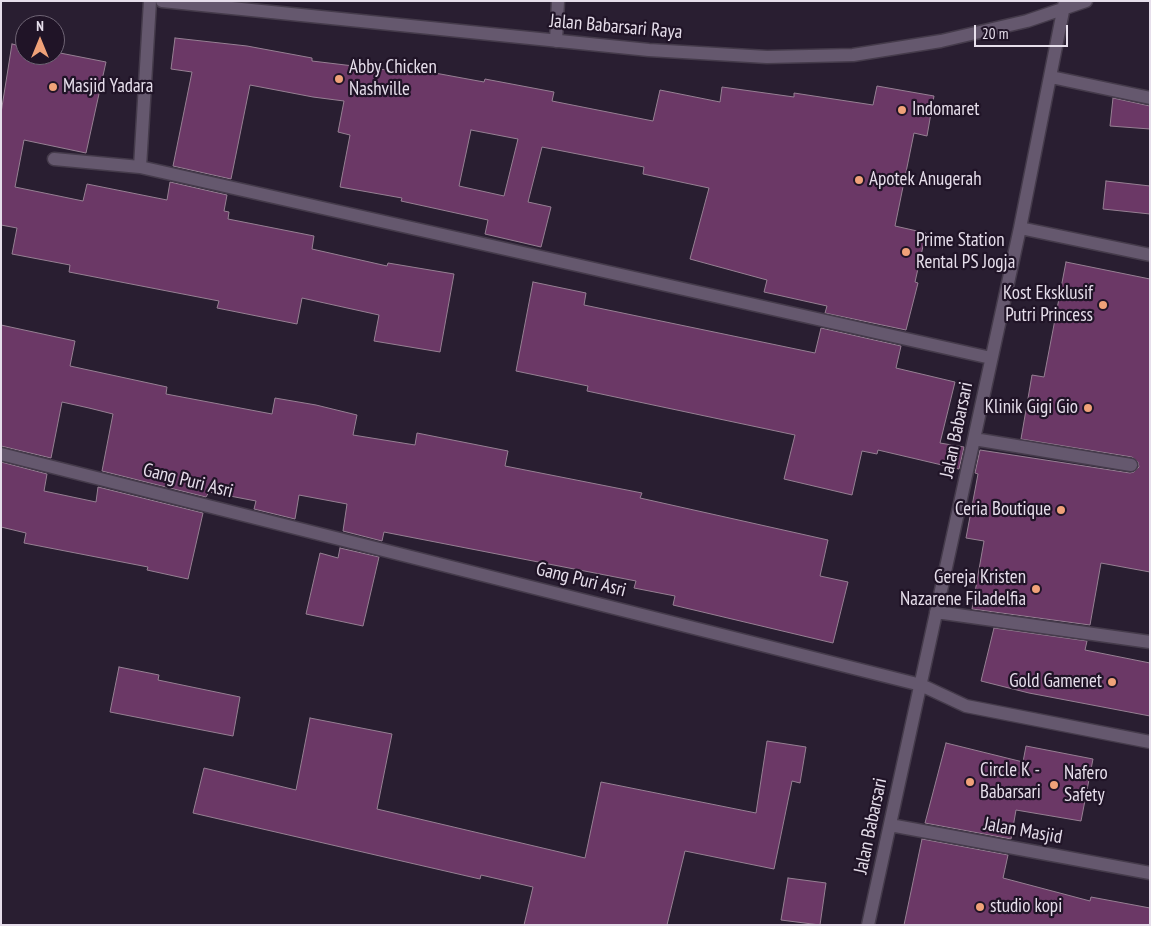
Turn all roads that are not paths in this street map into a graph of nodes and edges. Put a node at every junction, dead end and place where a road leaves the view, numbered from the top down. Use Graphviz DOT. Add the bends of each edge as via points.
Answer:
graph roads {
  1 [pos="150,1"];
  2 [pos="162,1"];
  3 [pos="558,1"];
  4 [pos="1086,1"];
  5 [pos="224,4"];
  6 [pos="1065,5"];
  7 [pos="556,41"];
  8 [pos="1052,78"];
  9 [pos="1150,98"];
  10 [pos="54,159"];
  11 [pos="140,167"];
  12 [pos="1020,228"];
  13 [pos="1150,255"];
  14 [pos="991,358"];
  15 [pos="974,439"];
  16 [pos="1,454"];
  17 [pos="1131,465"];
  18 [pos="936,612"];
  19 [pos="1150,642"];
  20 [pos="920,685"];
  21 [pos="1150,742"];
  22 [pos="890,825"];
  23 [pos="1150,873"];
  24 [pos="868,925"];
  1 -- 11 [label="street"];
  2 -- 5 [label="street, Jalan Babarsari Raya"];
  3 -- 7 [label="street"];
  4 -- 6 [label="street, Jalan Babarsari Raya"];
  5 -- 7 [label="street, Jalan Babarsari Raya"];
  6 -- 7 [label="street, Jalan Babarsari Raya" via="987,31 853,55 767,57"];
  6 -- 8 [label="street, Jalan Babarsari"];
  8 -- 9 [label="street"];
  8 -- 12 [label="street, Jalan Babarsari"];
  10 -- 11 [label="street"];
  11 -- 14 [label="street"];
  12 -- 13 [label="street"];
  12 -- 14 [label="street, Jalan Babarsari"];
  14 -- 15 [label="street, Jalan Babarsari"];
  15 -- 17 [label="street"];
  15 -- 18 [label="street, Jalan Babarsari"];
  16 -- 20 [label="street, Gang Puri Asri"];
  18 -- 19 [label="street"];
  18 -- 20 [label="street, Jalan Babarsari"];
  20 -- 21 [label="street, Gang Puri Asri" via="966,706"];
  20 -- 22 [label="street, Jalan Babarsari"];
  22 -- 23 [label="street, Jalan Masjid"];
  22 -- 24 [label="street, Jalan Babarsari"];
}
